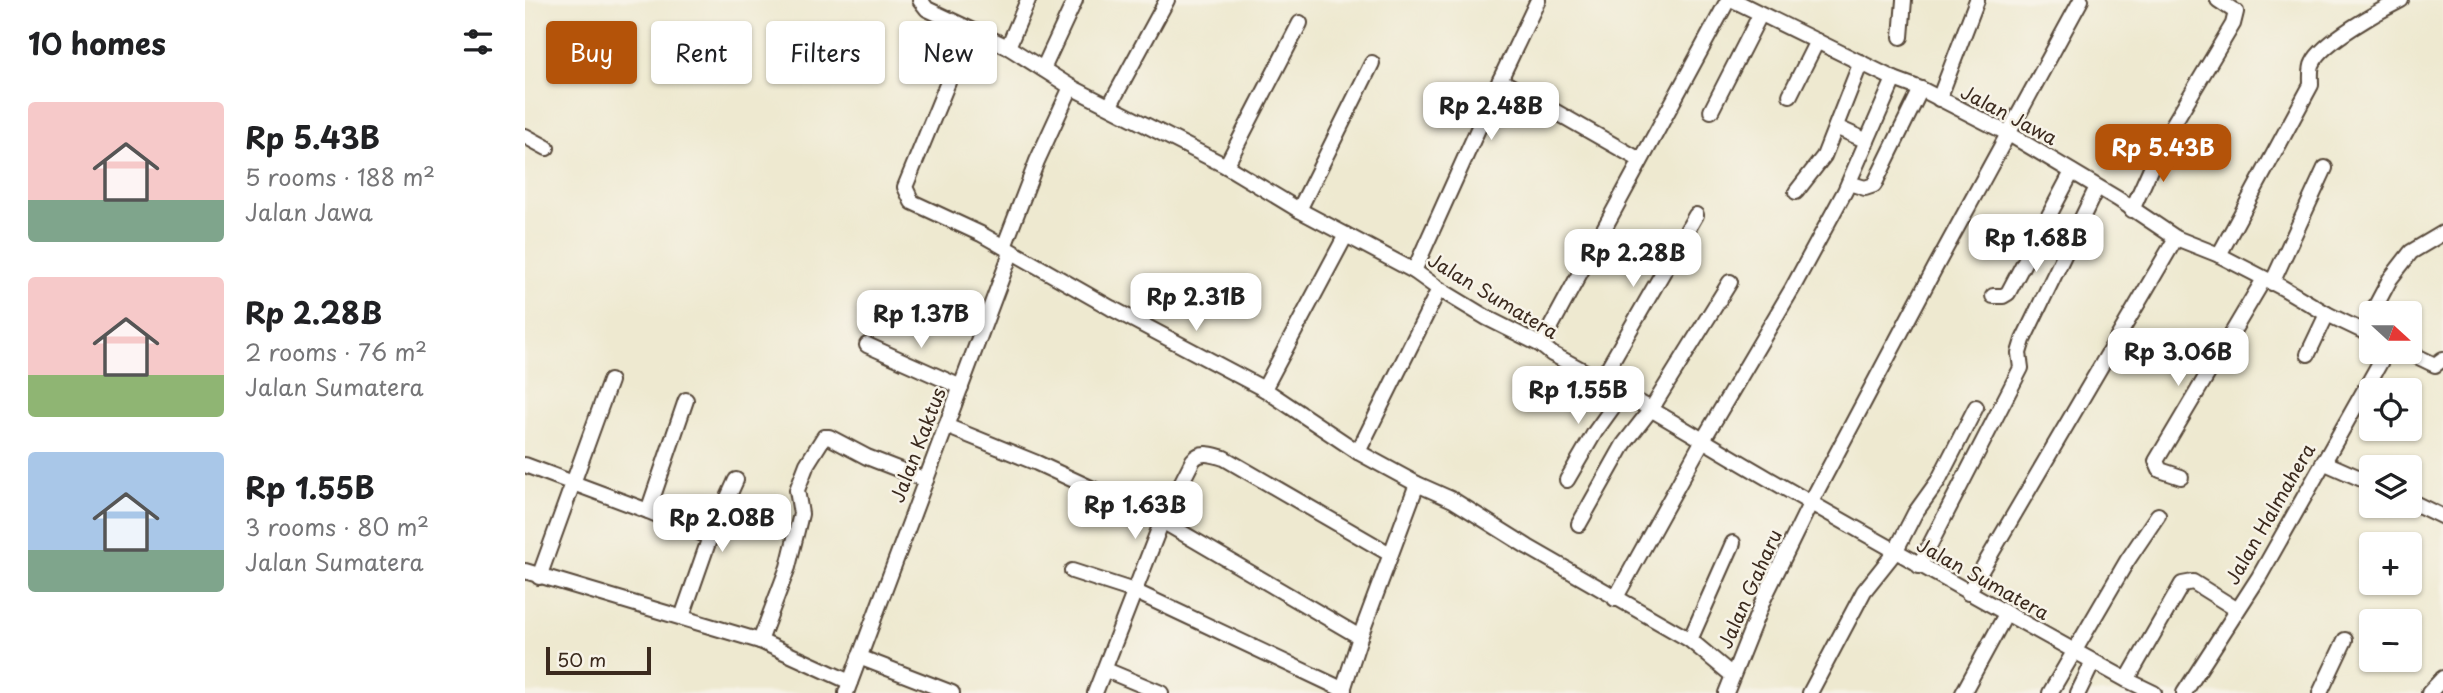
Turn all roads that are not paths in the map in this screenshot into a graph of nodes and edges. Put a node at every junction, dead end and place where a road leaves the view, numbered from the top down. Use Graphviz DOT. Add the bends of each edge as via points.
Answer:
graph roads {
  1 [pos="919,0"];
  2 [pos="1028,0"];
  3 [pos="1075,0"];
  4 [pos="1167,0"];
  5 [pos="1538,0"];
  6 [pos="1731,0"];
  7 [pos="1904,0"];
  8 [pos="1977,0"];
  9 [pos="2081,0"];
  10 [pos="2218,0"];
  11 [pos="2402,0"];
  12 [pos="1760,15"];
  13 [pos="950,21"];
  14 [pos="1300,23"];
  15 [pos="1901,37"];
  16 [pos="1817,41"];
  17 [pos="997,42"];
  18 [pos="1008,47"];
  19 [pos="1861,62"];
  20 [pos="1372,63"];
  21 [pos="1043,69"];
  22 [pos="1894,79"];
  23 [pos="1500,80"];
  24 [pos="947,84"];
  25 [pos="1071,87"];
  26 [pos="1921,89"];
  27 [pos="1790,95"];
  28 [pos="1938,99"];
  29 [pos="1110,105"];
  30 [pos="1711,111"];
  31 [pos="1836,127"];
  32 [pos="2009,134"];
  33 [pos="525,136"];
  34 [pos="1867,141"];
  35 [pos="547,148"];
  36 [pos="1640,160"];
  37 [pos="1226,166"];
  38 [pos="2325,167"];
  39 [pos="2072,172"];
  40 [pos="1849,183"];
  41 [pos="2097,187"];
  42 [pos="1796,191"];
  43 [pos="1299,210"];
  44 [pos="2132,210"];
  45 [pos="1696,215"];
  46 [pos="2443,233"];
  47 [pos="1346,235"];
  48 [pos="2176,238"];
  49 [pos="1008,250"];
  50 [pos="2219,256"];
  51 [pos="1415,271"];
  52 [pos="2268,281"];
  53 [pos="1730,282"];
  54 [pos="1439,289"];
  55 [pos="1993,296"];
  56 [pos="2379,301"];
  57 [pos="2327,314"];
  58 [pos="2359,329"];
  59 [pos="867,345"];
  60 [pos="1541,345"];
  61 [pos="2308,354"];
  62 [pos="2422,358"];
  63 [pos="2379,364"];
  64 [pos="2440,365"];
  65 [pos="1601,380"];
  66 [pos="610,381"];
  67 [pos="961,387"];
  68 [pos="1264,389"];
  69 [pos="1623,393"];
  70 [pos="686,400"];
  71 [pos="1976,407"];
  72 [pos="1652,408"];
  73 [pos="946,426"];
  74 [pos="1703,440"];
  75 [pos="1358,452"];
  76 [pos="2323,462"];
  77 [pos="525,465"];
  78 [pos="2181,477"];
  79 [pos="2359,478"];
  80 [pos="736,480"];
  81 [pos="926,480"];
  82 [pos="1567,480"];
  83 [pos="574,482"];
  84 [pos="1417,484"];
  85 [pos="1811,502"];
  86 [pos="2422,507"];
  87 [pos="648,511"];
  88 [pos="2158,516"];
  89 [pos="2443,517"];
  90 [pos="1162,521"];
  91 [pos="1579,524"];
  92 [pos="710,537"];
  93 [pos="1733,543"];
  94 [pos="1895,552"];
  95 [pos="1390,554"];
  96 [pos="1919,566"];
  97 [pos="1072,570"];
  98 [pos="525,571"];
  99 [pos="539,577"];
  100 [pos="1134,591"];
  101 [pos="1969,593"];
  102 [pos="1615,599"];
  103 [pos="2236,610"];
  104 [pos="2006,614"];
  105 [pos="682,617"];
  106 [pos="1360,636"];
  107 [pos="1690,640"];
  108 [pos="2345,640"];
  109 [pos="760,641"];
  110 [pos="2074,650"];
  111 [pos="859,657"];
  112 [pos="2093,662"];
  113 [pos="1105,670"];
  114 [pos="1732,675"];
  115 [pos="2443,678"];
  116 [pos="2132,686"];
  117 [pos="848,688"];
  118 [pos="1343,692"];
  119 [pos="952,693"];
  120 [pos="1095,693"];
  121 [pos="1161,693"];
  122 [pos="1726,693"];
  123 [pos="1810,693"];
  124 [pos="1963,693"];
  125 [pos="2050,693"];
  126 [pos="2078,693"];
  127 [pos="2154,693"];
  128 [pos="2184,693"];
  129 [pos="2320,693"];
  130 [pos="2429,693"];
  1 -- 13 [label="street, Jalan Sumatera"];
  2 -- 18 [label="street"];
  3 -- 21 [label="street"];
  4 -- 29 [label="street"];
  5 -- 23 [label="street"];
  6 -- 12 [label="street, Jalan Jawa"];
  6 -- 36 [label="street"];
  7 -- 15 [label="street"];
  8 -- 28 [label="street"];
  9 -- 32 [label="street, Jalan Gaharu"];
  10 -- 44 [label="street" via="2236,12 2232,24 2162,143"];
  11 -- 50 [label="street" via="2361,22 2313,62 2311,85"];
  12 -- 16 [label="street, Jalan Jawa"];
  12 -- 30 [label="street"];
  14 -- 37 [label="street"];
  16 -- 19 [label="street, Jalan Jawa"];
  16 -- 27 [label="street"];
  17 -- 18 [label="street, Jalan Sumatera"];
  18 -- 21 [label="street, Jalan Sumatera"];
  19 -- 22 [label="street, Jalan Jawa"];
  19 -- 31 [label="street"];
  20 -- 43 [label="street"];
  21 -- 25 [label="street, Jalan Sumatera"];
  22 -- 26 [label="street, Jalan Jawa"];
  22 -- 34 [label="street"];
  23 -- 36 [label="street"];
  23 -- 51 [label="street"];
  24 -- 49 [label="street" via="905,187 912,202"];
  25 -- 29 [label="street, Jalan Sumatera"];
  25 -- 49 [label="street, Jalan Kaktus" via="1037,161"];
  26 -- 28 [label="street, Jalan Jawa"];
  26 -- 40 [label="street" via="1874,185 1865,188"];
  28 -- 32 [label="street, Jalan Jawa"];
  29 -- 37 [label="street, Jalan Sumatera"];
  31 -- 34 [label="street"];
  31 -- 42 [label="street" via="1824,156"];
  32 -- 39 [label="street, Jalan Jawa"];
  32 -- 85 [label="street, Jalan Gaharu"];
  33 -- 35 [label="street"];
  34 -- 40 [label="street"];
  36 -- 60 [label="street"];
  37 -- 43 [label="street, Jalan Sumatera"];
  38 -- 52 [label="street"];
  39 -- 41 [label="street, Jalan Jawa"];
  39 -- 55 [label="street" via="2008,293"];
  40 -- 74 [label="street"];
  41 -- 44 [label="street, Jalan Jawa"];
  41 -- 96 [label="street" via="2023,340 2021,368"];
  43 -- 47 [label="street, Jalan Sumatera"];
  44 -- 48 [label="street, Jalan Jawa"];
  45 -- 65 [label="street"];
  46 -- 56 [label="street" via="2411,253"];
  47 -- 51 [label="street, Jalan Sumatera"];
  47 -- 68 [label="street"];
  48 -- 50 [label="street, Jalan Jawa"];
  48 -- 101 [label="street"];
  49 -- 67 [label="street, Jalan Kaktus"];
  49 -- 68 [label="street"];
  50 -- 52 [label="street, Jalan Jawa"];
  51 -- 54 [label="street, Jalan Sumatera"];
  52 -- 57 [label="street, Jalan Jawa"];
  52 -- 78 [label="street" via="2156,461 2159,470"];
  53 -- 72 [label="street"];
  54 -- 60 [label="street, Jalan Sumatera"];
  54 -- 75 [label="street"];
  57 -- 58 [label="street, Jalan Jawa"];
  57 -- 61 [label="street"];
  59 -- 67 [label="street"];
  60 -- 65 [label="street, Jalan Sumatera"];
  62 -- 64 [label="street"];
  63 -- 76 [label="street, Jalan Halmahera"];
  65 -- 69 [label="street, Jalan Sumatera"];
  66 -- 83 [label="street"];
  67 -- 73 [label="street, Jalan Kaktus"];
  68 -- 75 [label="street"];
  69 -- 72 [label="street, Jalan Sumatera"];
  69 -- 82 [label="street"];
  70 -- 87 [label="street"];
  71 -- 94 [label="street"];
  72 -- 74 [label="street, Jalan Sumatera"];
  72 -- 91 [label="street" via="1624,444"];
  73 -- 81 [label="street, Jalan Kaktus"];
  73 -- 90 [label="street"];
  74 -- 85 [label="street, Jalan Sumatera"];
  74 -- 102 [label="street"];
  75 -- 84 [label="street"];
  76 -- 79 [label="street"];
  76 -- 103 [label="street, Jalan Halmahera"];
  77 -- 83 [label="street"];
  80 -- 92 [label="street"];
  81 -- 109 [label="street" via="824,437 797,490 801,514 788,567"];
  81 -- 111 [label="street, Jalan Kaktus"];
  83 -- 87 [label="street"];
  83 -- 99 [label="street"];
  84 -- 95 [label="street"];
  84 -- 102 [label="street" via="1453,500"];
  85 -- 94 [label="street, Jalan Sumatera"];
  85 -- 114 [label="street, Jalan Gaharu"];
  86 -- 89 [label="street"];
  87 -- 92 [label="street"];
  88 -- 110 [label="street"];
  90 -- 95 [label="street" via="1193,460 1209,454 1224,458"];
  90 -- 100 [label="street"];
  90 -- 106 [label="street"];
  92 -- 105 [label="street"];
  93 -- 107 [label="street"];
  94 -- 96 [label="street, Jalan Sumatera"];
  94 -- 123 [label="street" via="1864,591"];
  95 -- 106 [label="street"];
  96 -- 101 [label="street, Jalan Sumatera"];
  97 -- 100 [label="street"];
  98 -- 99 [label="street"];
  99 -- 105 [label="street"];
  100 -- 113 [label="street"];
  100 -- 118 [label="street"];
  101 -- 104 [label="street, Jalan Sumatera"];
  102 -- 107 [label="street"];
  103 -- 116 [label="street" via="2193,582 2182,584"];
  103 -- 128 [label="street, Jalan Halmahera"];
  104 -- 110 [label="street, Jalan Sumatera"];
  104 -- 124 [label="street"];
  105 -- 109 [label="street"];
  106 -- 118 [label="street"];
  107 -- 114 [label="street"];
  108 -- 129 [label="street"];
  109 -- 117 [label="street"];
  110 -- 112 [label="street, Jalan Sumatera"];
  110 -- 125 [label="street"];
  111 -- 117 [label="street, Jalan Kaktus"];
  111 -- 119 [label="street"];
  112 -- 116 [label="street, Jalan Sumatera"];
  112 -- 126 [label="street"];
  113 -- 120 [label="street"];
  113 -- 121 [label="street"];
  114 -- 122 [label="street, Jalan Gaharu"];
  115 -- 130 [label="street"];
  116 -- 127 [label="street, Jalan Sumatera"];
}
